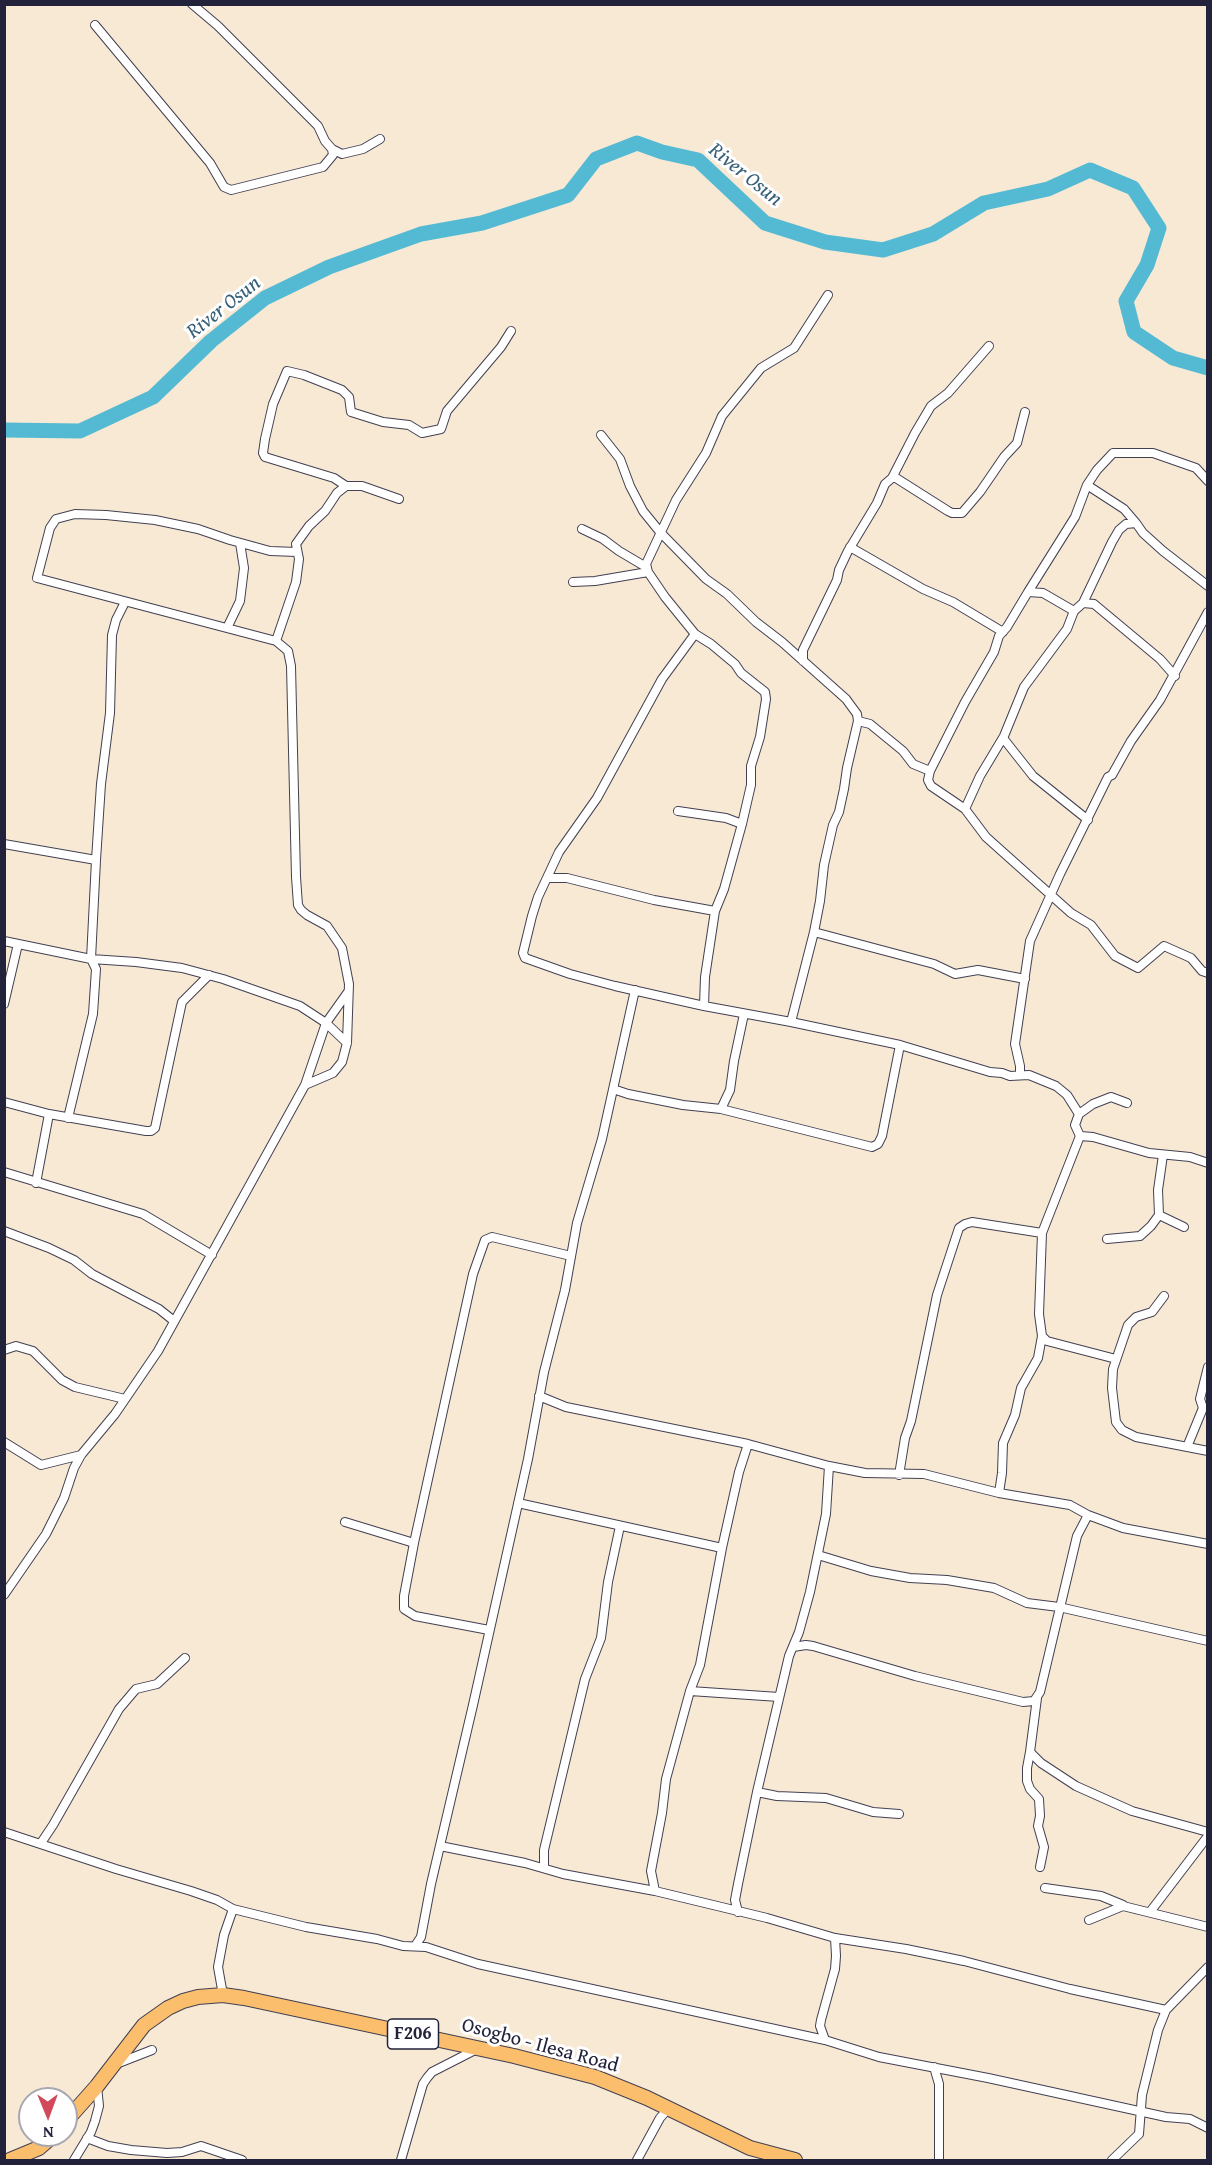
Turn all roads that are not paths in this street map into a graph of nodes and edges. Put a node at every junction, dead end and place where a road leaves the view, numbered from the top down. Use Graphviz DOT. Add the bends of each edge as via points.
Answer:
graph roads {
  1 [pos="192,4"];
  2 [pos="95,25"];
  3 [pos="380,139"];
  4 [pos="332,149"];
  5 [pos="828,295"];
  6 [pos="511,331"];
  7 [pos="989,346"];
  8 [pos="1025,412"];
  9 [pos="601,435"];
  10 [pos="892,478"];
  11 [pos="1208,481"];
  12 [pos="1087,485"];
  13 [pos="346,486"];
  14 [pos="399,499"];
  15 [pos="1136,523"];
  16 [pos="582,529"];
  17 [pos="660,532"];
  18 [pos="240,543"];
  19 [pos="850,547"];
  20 [pos="297,552"];
  21 [pos="647,569"];
  22 [pos="573,582"];
  23 [pos="1208,586"];
  24 [pos="1028,592"];
  25 [pos="125,602"];
  26 [pos="1083,603"];
  27 [pos="1074,611"];
  28 [pos="1208,612"];
  29 [pos="227,628"];
  30 [pos="1003,632"];
  31 [pos="695,634"];
  32 [pos="276,641"];
  33 [pos="803,661"];
  34 [pos="1175,676"];
  35 [pos="858,721"];
  36 [pos="1003,738"];
  37 [pos="930,771"];
  38 [pos="965,809"];
  39 [pos="678,811"];
  40 [pos="1088,820"];
  41 [pos="742,824"];
  42 [pos="4,844"];
  43 [pos="96,860"];
  44 [pos="548,878"];
  45 [pos="1050,895"];
  46 [pos="715,911"];
  47 [pos="814,932"];
  48 [pos="4,941"];
  49 [pos="18,944"];
  50 [pos="91,960"];
  51 [pos="1208,973"];
  52 [pos="209,975"];
  53 [pos="1025,979"];
  54 [pos="635,990"];
  55 [pos="348,991"];
  56 [pos="4,1004"];
  57 [pos="704,1006"];
  58 [pos="744,1014"];
  59 [pos="791,1022"];
  60 [pos="326,1023"];
  61 [pos="347,1043"];
  62 [pos="900,1046"];
  63 [pos="1020,1074"];
  64 [pos="305,1085"];
  65 [pos="612,1089"];
  66 [pos="4,1102"];
  67 [pos="1127,1102"];
  68 [pos="721,1109"];
  69 [pos="49,1114"];
  70 [pos="1078,1114"];
  71 [pos="68,1118"];
  72 [pos="1080,1136"];
  73 [pos="1163,1155"];
  74 [pos="1208,1163"];
  75 [pos="4,1172"];
  76 [pos="36,1182"];
  77 [pos="1159,1215"];
  78 [pos="1184,1227"];
  79 [pos="4,1231"];
  80 [pos="1042,1233"];
  81 [pos="1107,1239"];
  82 [pos="212,1255"];
  83 [pos="571,1256"];
  84 [pos="1164,1296"];
  85 [pos="174,1321"];
  86 [pos="1042,1336"];
  87 [pos="4,1350"];
  88 [pos="1116,1359"];
  89 [pos="1208,1367"];
  90 [pos="539,1396"];
  91 [pos="125,1399"];
  92 [pos="1205,1408"];
  93 [pos="4,1442"];
  94 [pos="748,1444"];
  95 [pos="1186,1447"];
  96 [pos="1208,1451"];
  97 [pos="81,1455"];
  98 [pos="829,1466"];
  99 [pos="899,1475"];
  100 [pos="999,1492"];
  101 [pos="518,1503"];
  102 [pos="1088,1515"];
  103 [pos="345,1522"];
  104 [pos="620,1526"];
  105 [pos="414,1543"];
  106 [pos="1208,1544"];
  107 [pos="722,1548"];
  108 [pos="818,1555"];
  109 [pos="4,1595"];
  110 [pos="1059,1606"];
  111 [pos="489,1630"];
  112 [pos="1208,1641"];
  113 [pos="793,1647"];
  114 [pos="185,1658"];
  115 [pos="690,1691"];
  116 [pos="779,1697"];
  117 [pos="1037,1698"];
  118 [pos="1030,1752"];
  119 [pos="757,1792"];
  120 [pos="899,1814"];
  121 [pos="4,1832"];
  122 [pos="1208,1834"];
  123 [pos="41,1844"];
  124 [pos="440,1846"];
  125 [pos="544,1867"];
  126 [pos="1040,1867"];
  127 [pos="1045,1888"];
  128 [pos="655,1891"];
  129 [pos="1123,1906"];
  130 [pos="233,1909"];
  131 [pos="738,1912"];
  132 [pos="1150,1912"];
  133 [pos="1089,1920"];
  134 [pos="1208,1927"];
  135 [pos="421,1937"];
  136 [pos="835,1938"];
  137 [pos="414,1946"];
  138 [pos="426,1947"];
  139 [pos="1208,1967"];
  140 [pos="223,1995"];
  141 [pos="1166,2010"];
  142 [pos="825,2040"];
  143 [pos="458,2044"];
  144 [pos="477,2049"];
  145 [pos="152,2050"];
  146 [pos="457,2060"];
  147 [pos="112,2066"];
  148 [pos="934,2067"];
  149 [pos="950,2070"];
  150 [pos="939,2084"];
  151 [pos="97,2086"];
  152 [pos="78,2107"];
  153 [pos="668,2109"];
  154 [pos="1142,2112"];
  155 [pos="1208,2128"];
  156 [pos="87,2138"];
  157 [pos="40,2147"];
  158 [pos="10,2160"];
  159 [pos="74,2160"];
  160 [pos="242,2160"];
  161 [pos="401,2160"];
  162 [pos="637,2160"];
  163 [pos="795,2160"];
  164 [pos="939,2160"];
  165 [pos="1112,2160"];
  1 -- 4 [label="street" via="318,126"];
  2 -- 4 [label="street" via="210,163 224,187 231,190 322,167 333,155"];
  3 -- 4 [label="street" via="363,149 342,154"];
  5 -- 17 [label="street" via="794,348 761,368 722,416 706,453"];
  6 -- 13 [label="street" via="447,411 441,429 422,433 409,425 351,412 349,397 342,390 287,371 273,404 265,457 334,478"];
  7 -- 10 [label="street" via="932,406"];
  8 -- 10 [label="street" via="1017,443 962,513 948,511 902,480"];
  9 -- 17 [label="street" via="620,459 630,486"];
  10 -- 19 [label="street"];
  11 -- 12 [label="street" via="1196,468 1135,451 1113,453"];
  12 -- 15 [label="street" via="1124,509"];
  12 -- 24 [label="street" via="1075,517"];
  13 -- 14 [label="street" via="362,486"];
  13 -- 20 [label="street" via="309,526 296,544"];
  15 -- 23 [label="street"];
  15 -- 26 [label="street" via="1119,530"];
  16 -- 21 [label="street"];
  17 -- 21 [label="street"];
  17 -- 33 [label="street" via="706,579"];
  18 -- 20 [label="street"];
  18 -- 25 [label="street" via="155,520 75,514 56,519 37,578"];
  18 -- 29 [label="street" via="244,568 240,601"];
  19 -- 30 [label="street"];
  19 -- 33 [label="street" via="803,650"];
  20 -- 32 [label="street" via="296,582"];
  21 -- 22 [label="street"];
  21 -- 31 [label="street"];
  24 -- 27 [label="street" via="1042,593"];
  24 -- 30 [label="street"];
  25 -- 29 [label="street"];
  25 -- 43 [label="street" via="112,635 110,713"];
  26 -- 27 [label="street"];
  26 -- 34 [label="street" via="1094,604"];
  27 -- 36 [label="street" via="1067,629 1024,687"];
  28 -- 34 [label="street"];
  29 -- 32 [label="street"];
  30 -- 37 [label="street"];
  31 -- 41 [label="street" via="765,692"];
  31 -- 44 [label="street" via="645,707 597,798 559,852"];
  32 -- 55 [label="street" via="288,651 291,666 298,905 336,937 348,973"];
  33 -- 35 [label="street" via="846,699"];
  34 -- 40 [label="street" via="1108,777"];
  35 -- 37 [label="street" via="870,724 913,764"];
  35 -- 47 [label="street" via="824,865"];
  36 -- 38 [label="street"];
  36 -- 40 [label="street" via="1033,776"];
  37 -- 38 [label="street" via="931,786"];
  38 -- 45 [label="street" via="986,837"];
  39 -- 41 [label="street"];
  40 -- 45 [label="street"];
  41 -- 46 [label="street"];
  42 -- 43 [label="street"];
  43 -- 50 [label="street"];
  44 -- 46 [label="street" via="567,878"];
  44 -- 54 [label="street" via="528,930 525,958"];
  45 -- 51 [label="street" via="1091,925 1115,956 1138,968 1164,946 1191,958"];
  45 -- 53 [label="street" via="1030,941"];
  46 -- 57 [label="street"];
  47 -- 53 [label="street" via="934,964 955,974 978,970"];
  47 -- 59 [label="street"];
  48 -- 49 [label="street"];
  49 -- 50 [label="street"];
  49 -- 56 [label="street"];
  50 -- 52 [label="street" via="136,962"];
  50 -- 71 [label="street" via="96,969 93,1014"];
  52 -- 60 [label="street" via="300,1006"];
  52 -- 71 [label="street" via="182,1002 155,1128 146,1131"];
  53 -- 63 [label="street" via="1015,1044"];
  54 -- 57 [label="street"];
  54 -- 65 [label="street"];
  55 -- 60 [label="street"];
  55 -- 61 [label="street"];
  57 -- 58 [label="street"];
  58 -- 59 [label="street"];
  58 -- 68 [label="street" via="730,1090"];
  59 -- 62 [label="street"];
  60 -- 61 [label="street"];
  60 -- 64 [label="street"];
  61 -- 64 [label="street" via="342,1062 333,1073"];
  62 -- 63 [label="street" via="990,1072"];
  62 -- 68 [label="street" via="882,1136 875,1146 861,1146"];
  63 -- 70 [label="street" via="1056,1086 1067,1095"];
  64 -- 82 [label="street"];
  65 -- 68 [label="street"];
  65 -- 83 [label="street"];
  66 -- 69 [label="street"];
  67 -- 70 [label="street" via="1111,1097"];
  69 -- 71 [label="street"];
  69 -- 76 [label="street"];
  70 -- 72 [label="street" via="1075,1125"];
  72 -- 73 [label="street"];
  72 -- 80 [label="street"];
  73 -- 74 [label="street"];
  73 -- 77 [label="street"];
  75 -- 76 [label="street"];
  76 -- 82 [label="street" via="143,1214"];
  77 -- 78 [label="street"];
  77 -- 81 [label="street" via="1140,1236"];
  79 -- 85 [label="street" via="74,1260"];
  80 -- 86 [label="street"];
  80 -- 99 [label="street" via="972,1222 959,1228 937,1295"];
  82 -- 85 [label="street"];
  83 -- 90 [label="street"];
  83 -- 105 [label="street" via="492,1237 484,1240 473,1274"];
  84 -- 88 [label="street" via="1152,1312 1136,1317 1128,1325"];
  85 -- 91 [label="street"];
  86 -- 88 [label="street" via="1047,1341"];
  86 -- 100 [label="street" via="1038,1358 1021,1388 1003,1443"];
  87 -- 91 [label="street" via="16,1346 33,1351 62,1380 75,1387"];
  88 -- 95 [label="street" via="1114,1413 1122,1430 1136,1437"];
  89 -- 92 [label="street" via="1200,1399"];
  90 -- 94 [label="street" via="566,1407"];
  90 -- 101 [label="street"];
  91 -- 97 [label="street"];
  92 -- 95 [label="street"];
  93 -- 97 [label="street" via="41,1465"];
  94 -- 98 [label="street"];
  94 -- 107 [label="street"];
  95 -- 96 [label="street"];
  97 -- 109 [label="street" via="46,1534"];
  98 -- 99 [label="street"];
  98 -- 108 [label="street"];
  99 -- 100 [label="street" via="924,1474"];
  100 -- 102 [label="street" via="1070,1505"];
  101 -- 104 [label="street"];
  101 -- 111 [label="street"];
  102 -- 106 [label="street" via="1123,1528"];
  102 -- 110 [label="street" via="1077,1536"];
  103 -- 105 [label="street"];
  104 -- 107 [label="street"];
  104 -- 125 [label="street" via="601,1638 585,1679 544,1850"];
  105 -- 111 [label="street" via="404,1609 415,1616"];
  107 -- 115 [label="street" via="700,1665"];
  108 -- 110 [label="street" via="871,1571 994,1588 1027,1603"];
  108 -- 113 [label="street"];
  110 -- 112 [label="street"];
  110 -- 117 [label="street"];
  111 -- 124 [label="street"];
  113 -- 116 [label="street"];
  113 -- 117 [label="street" via="813,1646 1023,1702"];
  114 -- 123 [label="street" via="158,1684 136,1689 119,1709"];
  115 -- 116 [label="street"];
  115 -- 128 [label="street" via="654,1847 651,1871"];
  116 -- 119 [label="street"];
  117 -- 118 [label="street"];
  118 -- 122 [label="street" via="1076,1786 1132,1811"];
  118 -- 126 [label="street" via="1028,1781 1039,1799 1038,1827 1044,1847"];
  119 -- 120 [label="street" via="826,1798 873,1812"];
  119 -- 131 [label="street" via="735,1900"];
  121 -- 123 [label="street"];
  122 -- 132 [label="street"];
  123 -- 130 [label="street" via="191,1891"];
  124 -- 125 [label="street"];
  124 -- 135 [label="street"];
  125 -- 128 [label="street" via="562,1874"];
  127 -- 129 [label="street" via="1101,1896"];
  128 -- 131 [label="street"];
  129 -- 132 [label="street"];
  129 -- 133 [label="street"];
  130 -- 137 [label="street" via="306,1927"];
  130 -- 140 [label="street" via="218,1967"];
  131 -- 136 [label="street"];
  132 -- 134 [label="street"];
  135 -- 137 [label="street"];
  135 -- 138 [label="street"];
  136 -- 141 [label="street" via="964,1961"];
  136 -- 142 [label="street" via="835,1969 820,2026"];
  137 -- 138 [label="street"];
  138 -- 142 [label="street" via="478,1964"];
  139 -- 141 [label="street"];
  140 -- 143 [label="main road, Osogbo - Ilesa Road / F206"];
  140 -- 147 [label="main road, Osogbo - Ilesa Road / F206" via="198,1997 168,2008 144,2025"];
  141 -- 154 [label="street" via="1142,2095"];
  142 -- 148 [label="street" via="879,2057"];
  143 -- 144 [label="main road, Osogbo - Ilesa Road / F206"];
  143 -- 146 [label="street"];
  144 -- 146 [label="street"];
  144 -- 153 [label="main road, Osogbo - Ilesa Road / F206" via="595,2077"];
  145 -- 147 [label="street"];
  146 -- 161 [label="street" via="432,2072 423,2084"];
  147 -- 151 [label="main road, Osogbo - Ilesa Road / F206"];
  148 -- 149 [label="street"];
  148 -- 150 [label="street"];
  149 -- 150 [label="street"];
  149 -- 154 [label="street"];
  150 -- 164 [label="street"];
  151 -- 152 [label="main road, Osogbo - Ilesa Road / F206"];
  151 -- 156 [label="street" via="99,2106"];
  153 -- 162 [label="street"];
  153 -- 163 [label="main road, Osogbo - Ilesa Road / F206" via="750,2148"];
  154 -- 155 [label="street" via="1190,2119"];
  154 -- 165 [label="street" via="1139,2134"];
  156 -- 159 [label="street"];
  156 -- 160 [label="street" via="108,2146 143,2151 182,2152 201,2146"];
  157 -- 158 [label="main road"];
}
